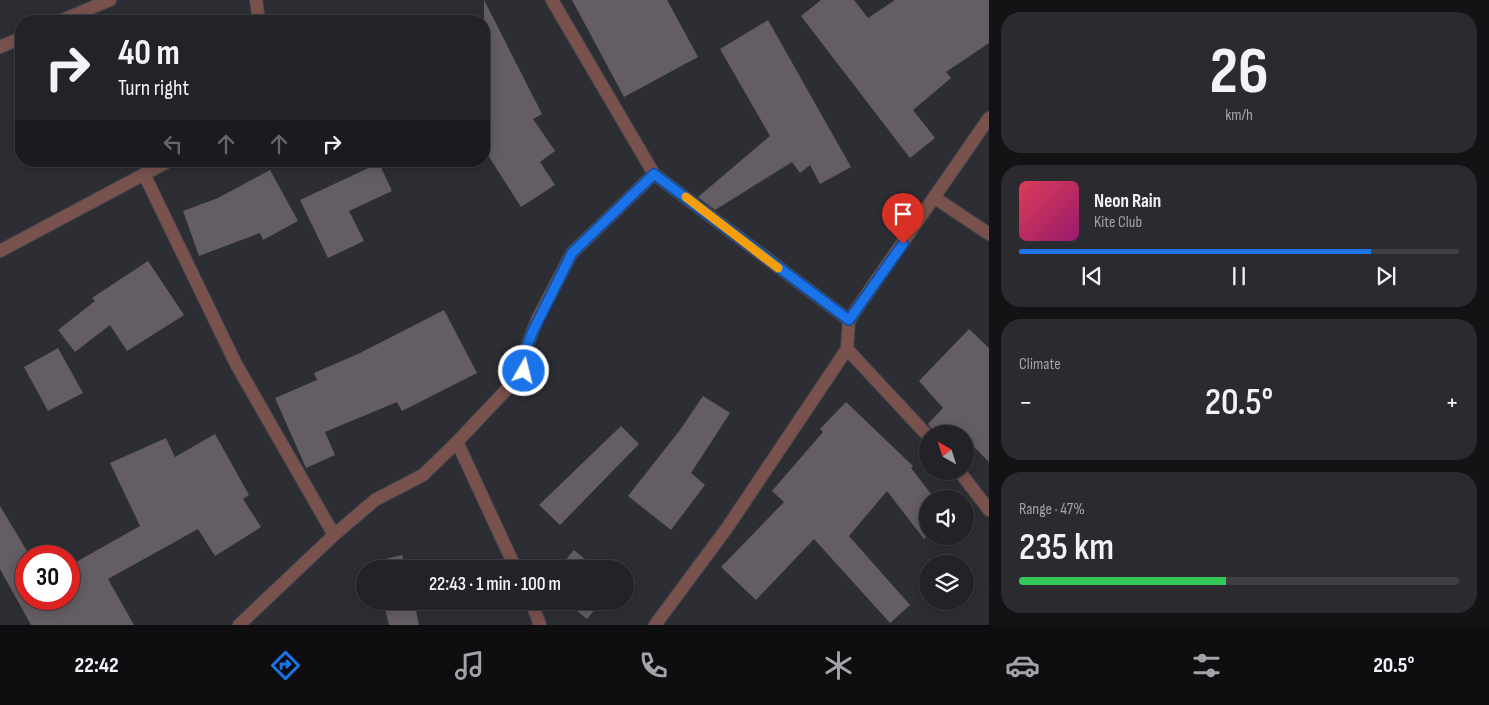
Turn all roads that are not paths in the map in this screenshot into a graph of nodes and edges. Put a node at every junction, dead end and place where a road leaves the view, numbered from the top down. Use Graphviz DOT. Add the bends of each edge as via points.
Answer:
graph roads {
  1 [pos="110,0"];
  2 [pos="256,0"];
  3 [pos="552,0"];
  4 [pos="74,15"];
  5 [pos="258,15"];
  6 [pos="15,41"];
  7 [pos="0,47"];
  8 [pos="989,118"];
  9 [pos="157,167"];
  10 [pos="144,174"];
  11 [pos="654,174"];
  12 [pos="935,198"];
  13 [pos="989,234"];
  14 [pos="0,251"];
  15 [pos="849,320"];
  16 [pos="847,348"];
  17 [pos="919,426"];
  18 [pos="457,442"];
  19 [pos="966,480"];
  20 [pos="989,510"];
  21 [pos="334,535"];
  22 [pos="512,560"];
  23 [pos="534,610"];
  24 [pos="239,625"];
  25 [pos="540,625"];
  26 [pos="655,625"];
  1 -- 4 [label="street"];
  2 -- 5 [label="street"];
  3 -- 11 [label="street"];
  6 -- 7 [label="street"];
  8 -- 12 [label="street"];
  9 -- 10 [label="street"];
  10 -- 14 [label="street"];
  10 -- 21 [label="street" via="236,364"];
  11 -- 15 [label="street"];
  11 -- 18 [label="street" via="572,253 538,318 528,343 524,371"];
  12 -- 13 [label="street"];
  12 -- 15 [label="street"];
  15 -- 16 [label="street"];
  16 -- 17 [label="street"];
  16 -- 26 [label="street" via="727,528"];
  18 -- 21 [label="street" via="423,475 375,500"];
  18 -- 22 [label="street"];
  19 -- 20 [label="street"];
  21 -- 24 [label="street"];
  23 -- 25 [label="street"];
}
